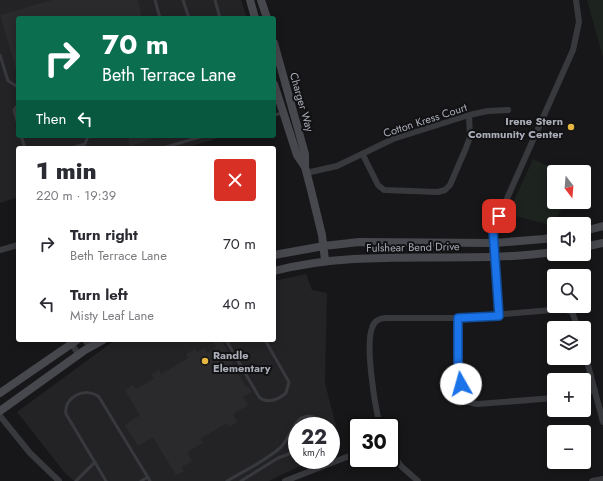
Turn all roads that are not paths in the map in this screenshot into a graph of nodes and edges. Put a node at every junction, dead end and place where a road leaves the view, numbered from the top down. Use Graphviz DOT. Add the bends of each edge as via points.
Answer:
graph roads {
  1 [pos="155,0"];
  2 [pos="183,0"];
  3 [pos="215,0"];
  4 [pos="250,0"];
  5 [pos="261,0"];
  6 [pos="576,0"];
  7 [pos="159,16"];
  8 [pos="188,16"];
  9 [pos="219,16"];
  10 [pos="254,16"];
  11 [pos="266,16"];
  12 [pos="276,50"];
  13 [pos="0,55"];
  14 [pos="16,86"];
  15 [pos="276,91"];
  16 [pos="16,108"];
  17 [pos="294,109"];
  18 [pos="508,110"];
  19 [pos="282,112"];
  20 [pos="276,114"];
  21 [pos="468,116"];
  22 [pos="16,117"];
  23 [pos="87,138"];
  24 [pos="196,138"];
  25 [pos="85,144"];
  26 [pos="78,146"];
  27 [pos="169,146"];
  28 [pos="363,154"];
  29 [pos="306,170"];
  30 [pos="603,226"];
  31 [pos="591,229"];
  32 [pos="547,238"];
  33 [pos="494,243"];
  34 [pos="603,243"];
  35 [pos="16,246"];
  36 [pos="324,246"];
  37 [pos="591,246"];
  38 [pos="0,250"];
  39 [pos="547,253"];
  40 [pos="276,255"];
  41 [pos="496,258"];
  42 [pos="326,260"];
  43 [pos="276,271"];
  44 [pos="499,316"];
  45 [pos="458,318"];
  46 [pos="575,321"];
  47 [pos="72,342"];
  48 [pos="73,342"];
  49 [pos="86,342"];
  50 [pos="100,342"];
  51 [pos="227,342"];
  52 [pos="266,342"];
  53 [pos="90,348"];
  54 [pos="79,355"];
  55 [pos="588,365"];
  56 [pos="595,390"];
  57 [pos="591,391"];
  58 [pos="0,393"];
  59 [pos="547,399"];
  60 [pos="0,411"];
  61 [pos="0,416"];
  62 [pos="378,417"];
  63 [pos="603,422"];
  64 [pos="288,439"];
  65 [pos="288,454"];
  66 [pos="348,456"];
  67 [pos="95,462"];
  68 [pos="400,464"];
  69 [pos="148,477"];
  70 [pos="603,479"];
  71 [pos="59,481"];
  72 [pos="76,481"];
  73 [pos="106,481"];
  74 [pos="141,481"];
  75 [pos="150,481"];
  76 [pos="227,481"];
  77 [pos="241,481"];
  78 [pos="285,481"];
  79 [pos="418,481"];
  80 [pos="592,481"];
  1 -- 7 [label="lane"];
  2 -- 8 [label="lane"];
  3 -- 9 [label="lane"];
  4 -- 10 [label="street"];
  5 -- 11 [label="street"];
  6 -- 33 [label="street" via="579,22 573,50 493,230"];
  12 -- 17 [label="street, Charger Way"];
  13 -- 14 [label="lane" via="8,81"];
  15 -- 19 [label="street, Charger Way"];
  16 -- 22 [label="lane"];
  17 -- 19 [label="street"];
  17 -- 29 [label="street, Charger Way" via="305,154"];
  18 -- 21 [label="street, Cotton Kress Court"];
  19 -- 20 [label="lane"];
  19 -- 29 [label="street, Charger Way"];
  21 -- 28 [label="street, Cotton Kress Court" via="393,139"];
  21 -- 28 [label="street" via="470,137 445,190 384,190 378,184"];
  23 -- 25 [label="lane"];
  24 -- 27 [label="lane"];
  25 -- 26 [label="lane"];
  28 -- 29 [label="street, Cotton Kress Court" via="337,166"];
  29 -- 36 [label="street, Charger Way"];
  30 -- 31 [label="street"];
  32 -- 33 [label="street, Fulshear Bend Drive"];
  33 -- 36 [label="street, Fulshear Bend Drive" via="359,242"];
  33 -- 41 [label="street"];
  34 -- 37 [label="street"];
  35 -- 38 [label="street"];
  36 -- 40 [label="street, Fulshear Bend Drive"];
  36 -- 42 [label="street, Charger Way"];
  39 -- 41 [label="street, Fulshear Bend Drive"];
  41 -- 42 [label="street, Fulshear Bend Drive"];
  41 -- 44 [label="street"];
  42 -- 43 [label="street, Fulshear Bend Drive"];
  44 -- 45 [label="street"];
  44 -- 46 [label="street" via="556,309 570,310"];
  45 -- 59 [label="street" via="460,377 462,392 467,399 473,404 478,404"];
  45 -- 62 [label="street" via="386,318 375,323 370,333 371,364"];
  47 -- 58 [label="street"];
  48 -- 54 [label="street"];
  49 -- 53 [label="street"];
  50 -- 53 [label="street"];
  51 -- 52 [label="lane" via="259,396 271,401 286,393 289,382"];
  53 -- 54 [label="street"];
  54 -- 60 [label="street"];
  55 -- 56 [label="street"];
  56 -- 57 [label="street"];
  56 -- 63 [label="street"];
  61 -- 71 [label="street" via="30,453"];
  64 -- 76 [label="lane" via="277,451"];
  65 -- 77 [label="lane"];
  66 -- 78 [label="street"];
  67 -- 69 [label="lane" via="66,411 69,401 84,392 92,392 99,397"];
  67 -- 72 [label="lane"];
  67 -- 73 [label="lane"];
  68 -- 79 [label="street"];
  69 -- 74 [label="lane"];
  69 -- 75 [label="lane"];
  70 -- 80 [label="street"];
}
